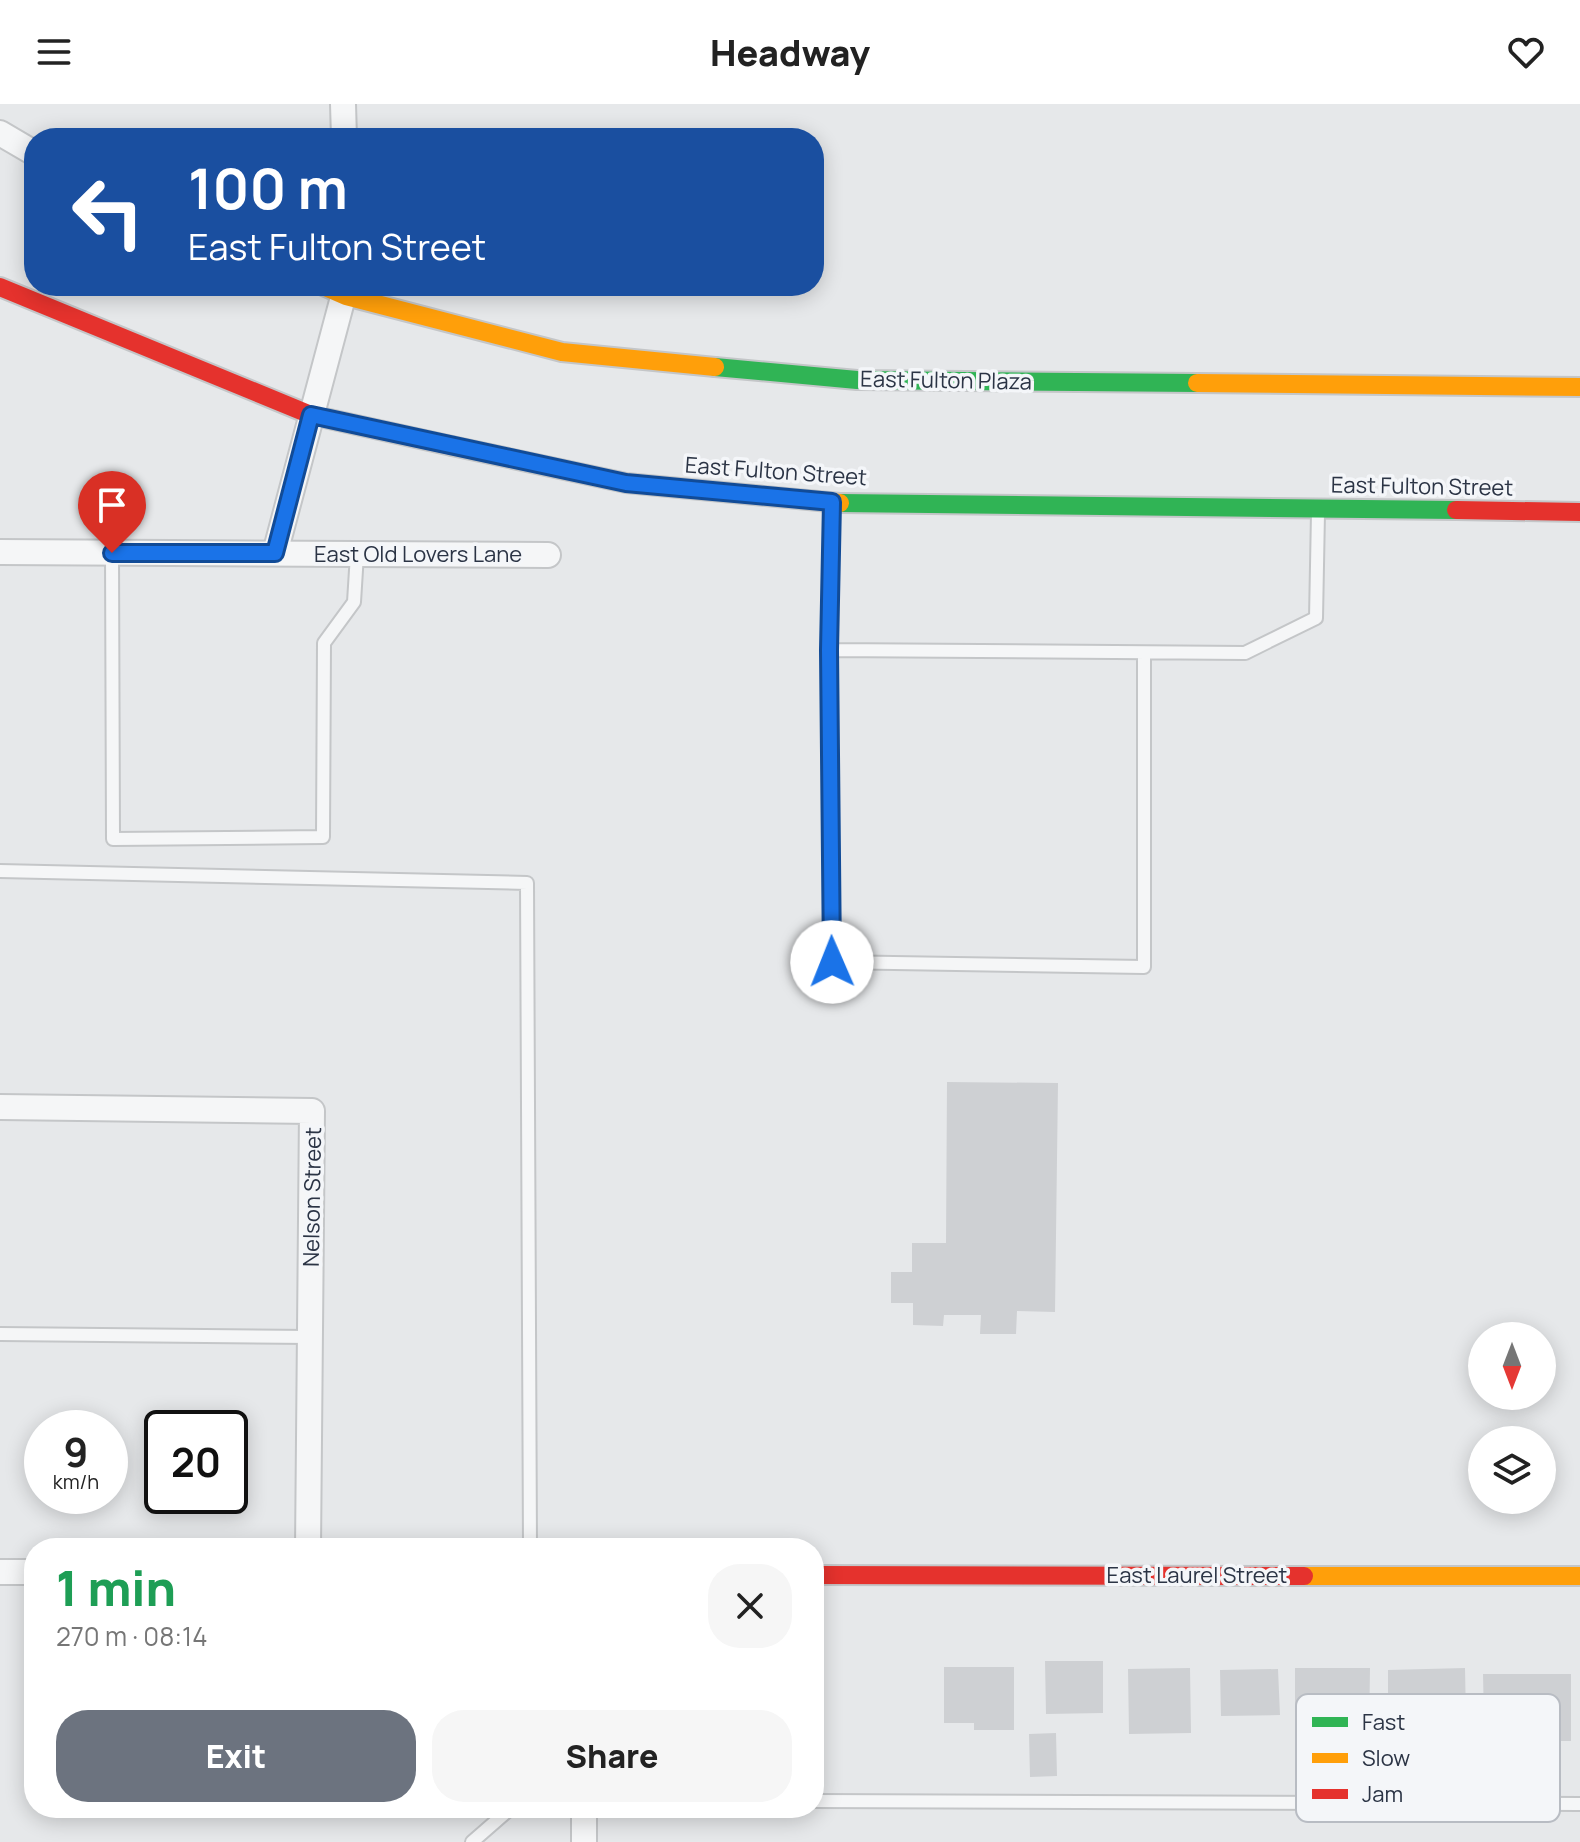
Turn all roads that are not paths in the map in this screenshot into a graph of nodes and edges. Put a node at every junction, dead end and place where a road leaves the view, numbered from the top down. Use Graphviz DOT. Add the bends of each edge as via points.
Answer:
graph roads {
  1 [pos="343,104"];
  2 [pos="344,128"];
  3 [pos="0,133"];
  4 [pos="24,147"];
  5 [pos="0,287"];
  6 [pos="336,296"];
  7 [pos="363,296"];
  8 [pos="1580,387"];
  9 [pos="311,415"];
  10 [pos="832,502"];
  11 [pos="1318,509"];
  12 [pos="1580,512"];
  13 [pos="0,552"];
  14 [pos="112,553"];
  15 [pos="275,553"];
  16 [pos="357,554"];
  17 [pos="548,555"];
  18 [pos="829,650"];
  19 [pos="1144,653"];
  20 [pos="0,871"];
  21 [pos="0,1107"];
  22 [pos="0,1334"];
  23 [pos="310,1337"];
  24 [pos="308,1538"];
  25 [pos="530,1538"];
  26 [pos="0,1572"];
  27 [pos="24,1572"];
  28 [pos="824,1575"];
  29 [pos="1580,1576"];
  30 [pos="824,1801"];
  31 [pos="1296,1803"];
  32 [pos="1560,1804"];
  33 [pos="1580,1804"];
  34 [pos="500,1818"];
  35 [pos="584,1818"];
  36 [pos="472,1842"];
  37 [pos="584,1842"];
  1 -- 2 [label="street"];
  3 -- 4 [label="street"];
  5 -- 9 [label="street, East Fulton Street"];
  6 -- 9 [label="street"];
  7 -- 8 [label="street, East Fulton Plaza" via="562,352 857,380"];
  9 -- 10 [label="street, East Fulton Street" via="626,483"];
  9 -- 15 [label="street"];
  10 -- 11 [label="street, East Fulton Street"];
  10 -- 18 [label="lane"];
  11 -- 12 [label="street, East Fulton Street"];
  11 -- 19 [label="lane" via="1316,618 1245,653"];
  13 -- 14 [label="street, East Old Lovers Lane"];
  14 -- 15 [label="street, East Old Lovers Lane"];
  14 -- 16 [label="lane" via="113,839 323,837 324,643 354,602"];
  15 -- 16 [label="street, East Old Lovers Lane"];
  16 -- 17 [label="street, East Old Lovers Lane"];
  18 -- 19 [label="lane"];
  18 -- 19 [label="lane" via="832,962 1144,967"];
  20 -- 25 [label="lane" via="527,883"];
  21 -- 23 [label="street, Nelson Street" via="312,1111"];
  22 -- 23 [label="lane"];
  23 -- 24 [label="street, Nelson Street"];
  26 -- 27 [label="street"];
  28 -- 29 [label="street, East Laurel Street"];
  30 -- 31 [label="lane"];
  32 -- 33 [label="lane"];
  34 -- 36 [label="lane"];
  35 -- 37 [label="street"];
}
